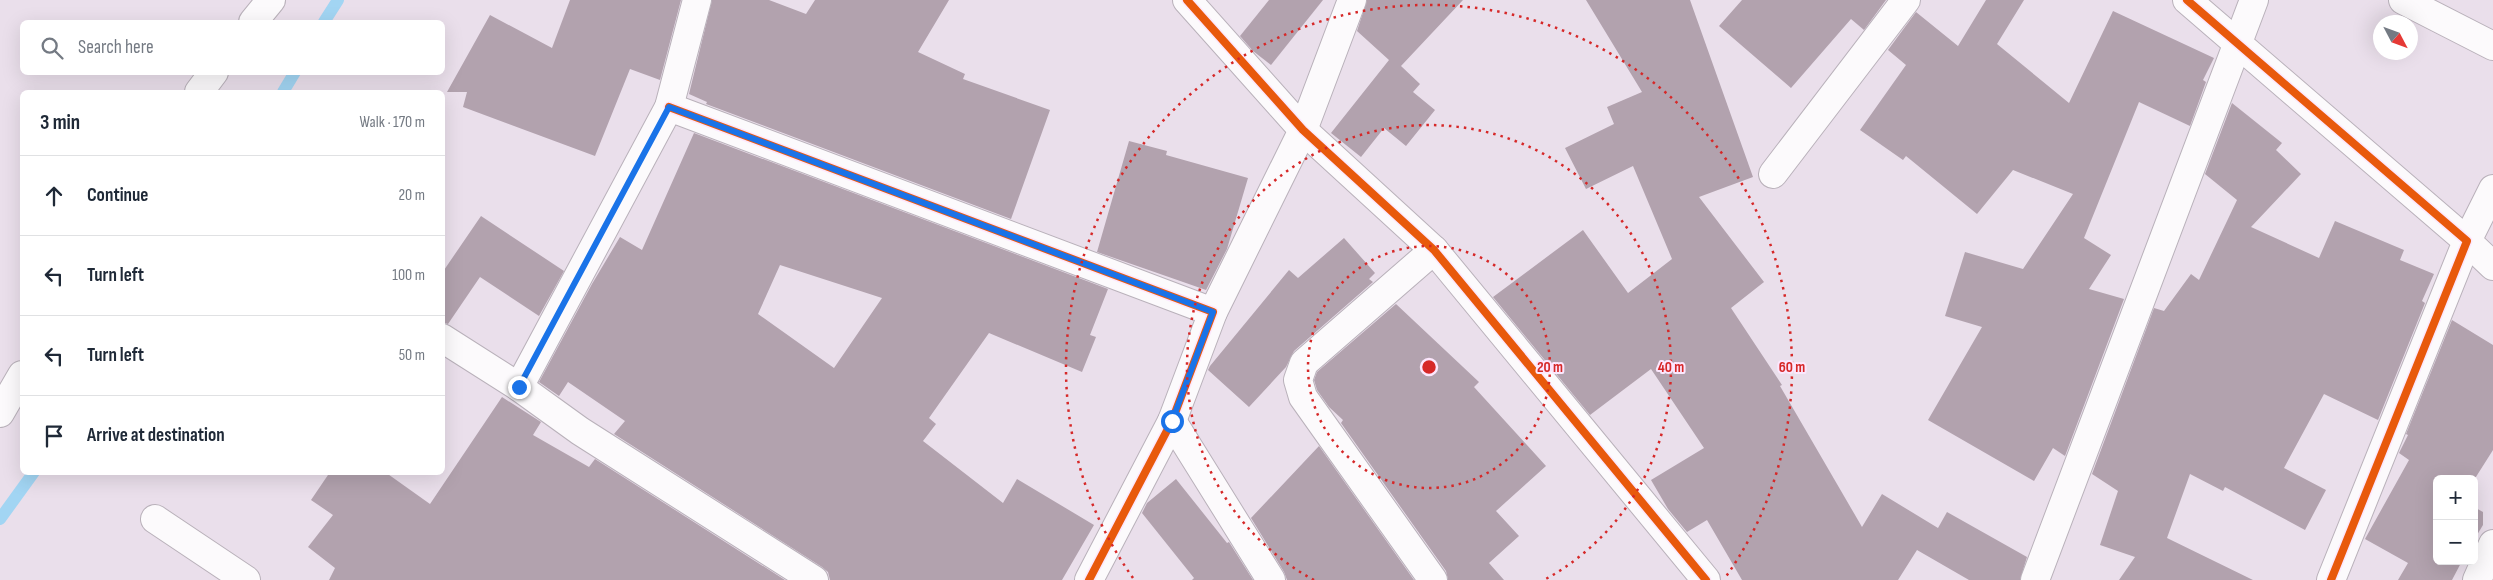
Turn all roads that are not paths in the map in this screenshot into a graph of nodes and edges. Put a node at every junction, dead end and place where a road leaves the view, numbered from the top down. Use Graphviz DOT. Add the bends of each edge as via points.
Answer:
graph roads {
  1 [pos="270,0"];
  2 [pos="697,0"];
  3 [pos="1187,0"];
  4 [pos="1352,0"];
  5 [pos="1906,0"];
  6 [pos="2187,0"];
  7 [pos="2254,0"];
  8 [pos="2403,0"];
  9 [pos="255,20"];
  10 [pos="2237,43"];
  11 [pos="2493,46"];
  12 [pos="212,75"];
  13 [pos="200,90"];
  14 [pos="669,107"];
  15 [pos="1303,130"];
  16 [pos="1773,174"];
  17 [pos="2493,189"];
  18 [pos="2467,241"];
  19 [pos="1434,250"];
  20 [pos="2493,266"];
  21 [pos="1213,312"];
  22 [pos="445,340"];
  23 [pos="20,378"];
  24 [pos="519,387"];
  25 [pos="0,413"];
  26 [pos="1172,421"];
  27 [pos="155,519"];
  28 [pos="2493,544"];
  29 [pos="246,580"];
  30 [pos="814,580"];
  31 [pos="1089,580"];
  32 [pos="1271,580"];
  33 [pos="1433,580"];
  34 [pos="1706,580"];
  35 [pos="2034,580"];
  36 [pos="2331,580"];
  37 [pos="2477,580"];
  1 -- 9 [label="street"];
  2 -- 14 [label="street"];
  3 -- 15 [label="street"];
  4 -- 15 [label="street"];
  5 -- 16 [label="street"];
  6 -- 10 [label="street"];
  7 -- 10 [label="street"];
  8 -- 11 [label="street"];
  10 -- 18 [label="street"];
  10 -- 35 [label="street"];
  12 -- 13 [label="street"];
  14 -- 21 [label="street"];
  14 -- 24 [label="street"];
  15 -- 19 [label="street"];
  15 -- 21 [label="street"];
  17 -- 18 [label="street"];
  18 -- 20 [label="street"];
  18 -- 36 [label="street"];
  19 -- 33 [label="street" via="1304,362 1298,380 1303,398"];
  19 -- 34 [label="street"];
  21 -- 26 [label="street"];
  22 -- 24 [label="street"];
  23 -- 25 [label="street"];
  24 -- 30 [label="street" via="580,431"];
  26 -- 31 [label="street"];
  26 -- 32 [label="street"];
  27 -- 29 [label="street"];
  28 -- 37 [label="street"];
}
